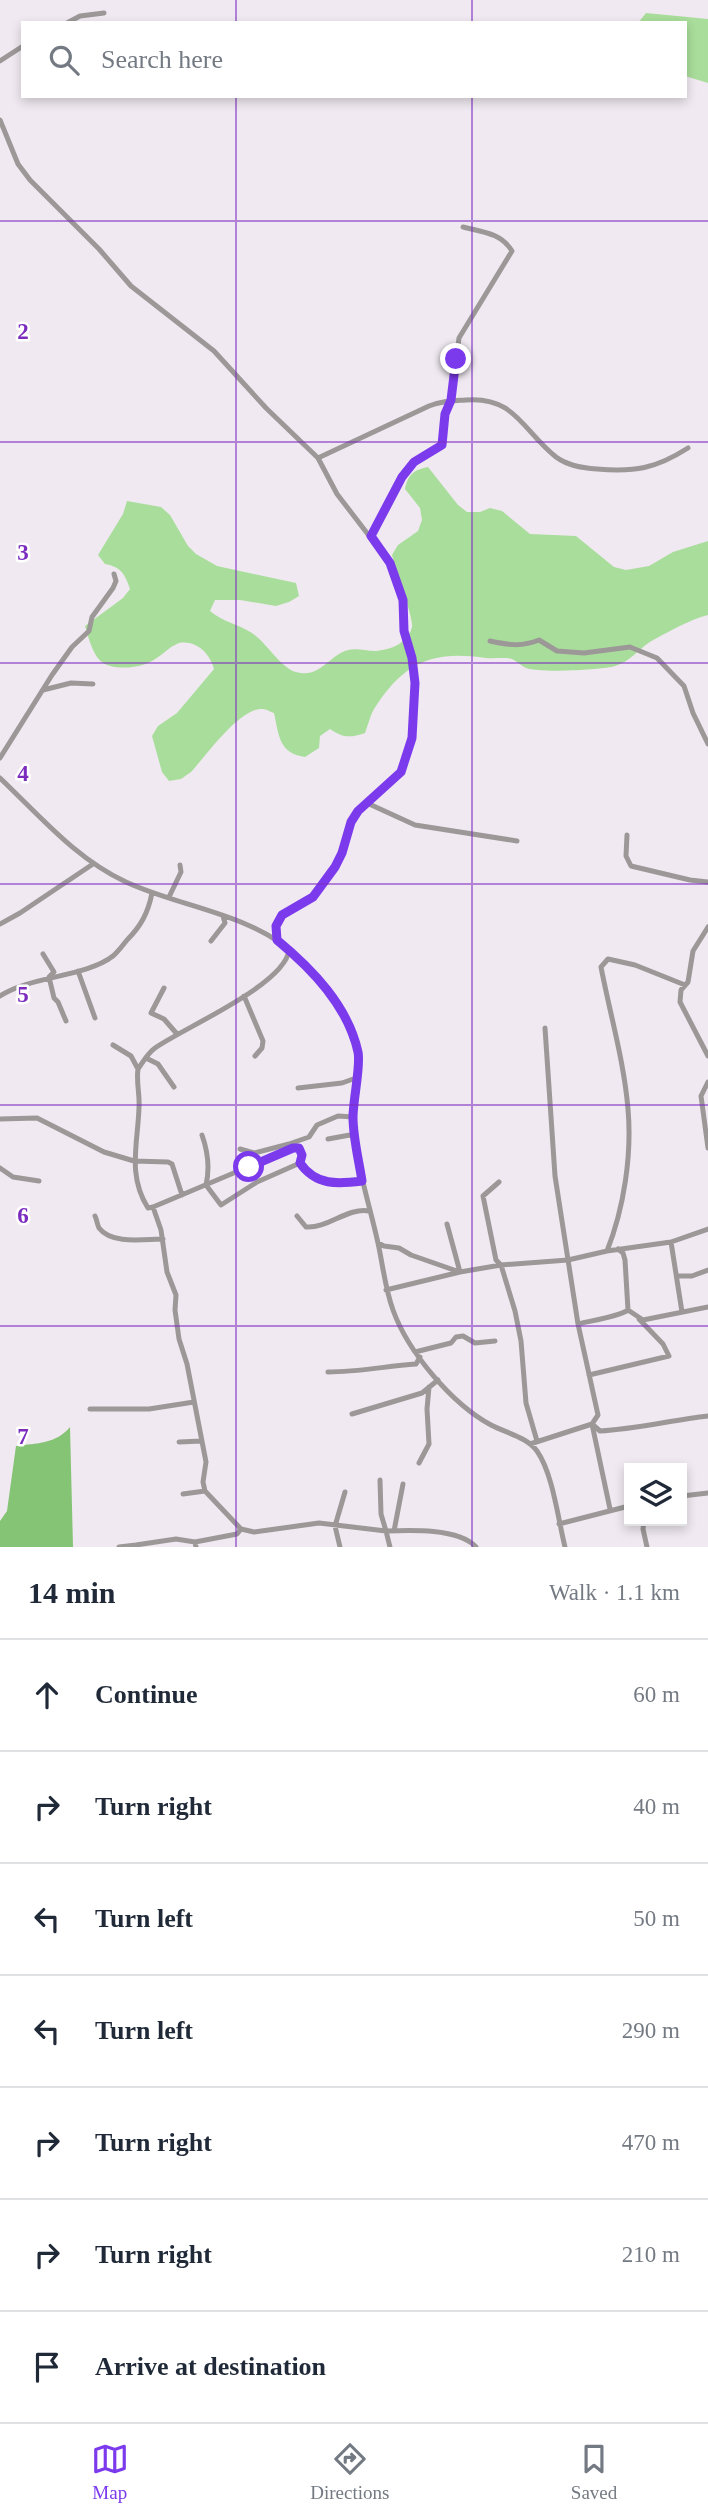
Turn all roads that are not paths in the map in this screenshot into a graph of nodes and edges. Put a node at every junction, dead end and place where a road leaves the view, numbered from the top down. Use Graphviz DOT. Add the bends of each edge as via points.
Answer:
graph roads {
  1 [pos="104,13"];
  2 [pos="71,21"];
  3 [pos="21,47"];
  4 [pos="0,61"];
  5 [pos="0,120"];
  6 [pos="463,228"];
  7 [pos="451,400"];
  8 [pos="688,448"];
  9 [pos="318,458"];
  10 [pos="371,536"];
  11 [pos="114,574"];
  12 [pos="491,641"];
  13 [pos="93,684"];
  14 [pos="43,690"];
  15 [pos="708,744"];
  16 [pos="0,758"];
  17 [pos="0,778"];
  18 [pos="367,803"];
  19 [pos="627,835"];
  20 [pos="517,841"];
  21 [pos="93,864"];
  22 [pos="180,865"];
  23 [pos="708,882"];
  24 [pos="152,893"];
  25 [pos="169,897"];
  26 [pos="223,916"];
  27 [pos="0,924"];
  28 [pos="708,927"];
  29 [pos="211,940"];
  30 [pos="277,940"];
  31 [pos="289,950"];
  32 [pos="43,954"];
  33 [pos="78,971"];
  34 [pos="49,977"];
  35 [pos="685,985"];
  36 [pos="164,988"];
  37 [pos="0,996"];
  38 [pos="244,996"];
  39 [pos="95,1018"];
  40 [pos="66,1021"];
  41 [pos="545,1028"];
  42 [pos="177,1034"];
  43 [pos="113,1045"];
  44 [pos="255,1056"];
  45 [pos="708,1056"];
  46 [pos="146,1058"];
  47 [pos="138,1069"];
  48 [pos="356,1078"];
  49 [pos="708,1082"];
  50 [pos="174,1087"];
  51 [pos="298,1088"];
  52 [pos="353,1117"];
  53 [pos="0,1119"];
  54 [pos="202,1135"];
  55 [pos="328,1139"];
  56 [pos="356,1139"];
  57 [pos="708,1148"];
  58 [pos="240,1149"];
  59 [pos="134,1161"];
  60 [pos="300,1163"];
  61 [pos="0,1168"];
  62 [pos="39,1181"];
  63 [pos="362,1181"];
  64 [pos="499,1182"];
  65 [pos="206,1185"];
  66 [pos="183,1195"];
  67 [pos="153,1207"];
  68 [pos="369,1211"];
  69 [pos="96,1216"];
  70 [pos="298,1216"];
  71 [pos="447,1224"];
  72 [pos="708,1229"];
  73 [pos="163,1239"];
  74 [pos="671,1242"];
  75 [pos="378,1243"];
  76 [pos="618,1249"];
  77 [pos="607,1251"];
  78 [pos="568,1260"];
  79 [pos="501,1265"];
  80 [pos="708,1270"];
  81 [pos="460,1272"];
  82 [pos="678,1276"];
  83 [pos="386,1290"];
  84 [pos="708,1307"];
  85 [pos="628,1310"];
  86 [pos="682,1312"];
  87 [pos="639,1319"];
  88 [pos="578,1325"];
  89 [pos="495,1341"];
  90 [pos="417,1355"];
  91 [pos="328,1372"];
  92 [pos="589,1375"];
  93 [pos="438,1380"];
  94 [pos="429,1387"];
  95 [pos="194,1402"];
  96 [pos="90,1409"];
  97 [pos="352,1414"];
  98 [pos="708,1416"];
  99 [pos="592,1424"];
  100 [pos="202,1441"];
  101 [pos="179,1443"];
  102 [pos="534,1443"];
  103 [pos="419,1463"];
  104 [pos="380,1480"];
  105 [pos="403,1484"];
  106 [pos="205,1491"];
  107 [pos="345,1492"];
  108 [pos="708,1493"];
  109 [pos="183,1494"];
  110 [pos="687,1495"];
  111 [pos="624,1507"];
  112 [pos="610,1509"];
  113 [pos="559,1524"];
  114 [pos="335,1526"];
  115 [pos="643,1526"];
  116 [pos="240,1529"];
  117 [pos="386,1531"];
  118 [pos="394,1531"];
  119 [pos="195,1545"];
  120 [pos="136,1546"];
  121 [pos="119,1547"];
  122 [pos="340,1547"];
  123 [pos="390,1547"];
  124 [pos="476,1547"];
  125 [pos="565,1547"];
  126 [pos="647,1547"];
  1 -- 2 [label="street"];
  3 -- 4 [label="street"];
  5 -- 9 [label="street" via="18,164 30,180 131,286 214,351"];
  6 -- 7 [label="street" via="498,236 512,251 459,338"];
  7 -- 8 [label="street" via="481,398 497,403 554,456 577,466 636,471"];
  7 -- 9 [label="street" via="406,415"];
  7 -- 10 [label="street" via="442,445 414,462 402,477"];
  9 -- 10 [label="street" via="337,494"];
  10 -- 18 [label="street" via="390,563 403,600 415,683 412,738 401,772"];
  11 -- 14 [label="street" via="113,588 92,617 89,631 72,646"];
  12 -- 15 [label="street" via="514,646 539,640 570,653 630,646 657,658 684,686"];
  13 -- 14 [label="street" via="71,683"];
  14 -- 16 [label="street"];
  17 -- 21 [label="street"];
  18 -- 20 [label="street" via="415,825"];
  18 -- 30 [label="street" via="351,822 342,853 320,889 279,920"];
  19 -- 23 [label="street" via="626,856 631,866"];
  21 -- 24 [label="street"];
  21 -- 27 [label="street"];
  22 -- 25 [label="street"];
  24 -- 25 [label="street"];
  24 -- 33 [label="street" via="148,913 112,957"];
  25 -- 26 [label="street"];
  26 -- 29 [label="street" via="225,923"];
  26 -- 30 [label="street"];
  28 -- 35 [label="street" via="693,951"];
  30 -- 31 [label="street"];
  31 -- 38 [label="street" via="279,968"];
  31 -- 48 [label="street" via="344,1015 358,1052"];
  32 -- 34 [label="street" via="54,972"];
  33 -- 34 [label="street"];
  33 -- 39 [label="street"];
  34 -- 37 [label="street"];
  34 -- 40 [label="street"];
  35 -- 45 [label="street" via="680,1002"];
  35 -- 77 [label="street" via="620,960 608,959 601,967 628,1109 627,1170 618,1223"];
  36 -- 42 [label="street" via="151,1013 164,1019"];
  38 -- 42 [label="street"];
  38 -- 44 [label="street" via="263,1041"];
  41 -- 78 [label="street" via="555,1175"];
  42 -- 46 [label="street"];
  43 -- 47 [label="street" via="131,1056"];
  46 -- 47 [label="street"];
  46 -- 50 [label="street" via="158,1064"];
  47 -- 59 [label="street"];
  48 -- 51 [label="street"];
  48 -- 52 [label="street"];
  49 -- 57 [label="street" via="701,1096"];
  52 -- 56 [label="street"];
  52 -- 58 [label="street" via="338,1116 317,1125 309,1137 289,1144 254,1153"];
  53 -- 59 [label="street" via="37,1118 104,1152"];
  54 -- 65 [label="street" via="209,1170"];
  55 -- 56 [label="street" via="350,1135"];
  56 -- 63 [label="street"];
  59 -- 66 [label="street" via="172,1164"];
  59 -- 67 [label="street" via="143,1199 148,1208"];
  60 -- 63 [label="street" via="318,1180 339,1184"];
  60 -- 65 [label="street" via="221,1205"];
  60 -- 65 [label="street" via="299,1148 293,1148"];
  61 -- 62 [label="street" via="13,1177"];
  63 -- 68 [label="street"];
  64 -- 79 [label="street" via="483,1196"];
  65 -- 66 [label="street"];
  66 -- 67 [label="street"];
  67 -- 73 [label="street"];
  68 -- 70 [label="street" via="361,1209 313,1228 306,1227"];
  68 -- 75 [label="street"];
  69 -- 73 [label="street" via="99,1228 110,1236"];
  71 -- 81 [label="street"];
  72 -- 74 [label="street"];
  73 -- 95 [label="street"];
  74 -- 76 [label="street"];
  74 -- 82 [label="street"];
  75 -- 81 [label="street"];
  75 -- 83 [label="street"];
  76 -- 77 [label="street"];
  76 -- 85 [label="street" via="625,1260"];
  77 -- 78 [label="street"];
  78 -- 79 [label="street"];
  78 -- 88 [label="street"];
  79 -- 81 [label="street"];
  79 -- 102 [label="street" via="521,1341"];
  80 -- 82 [label="street"];
  81 -- 83 [label="street"];
  82 -- 86 [label="street"];
  83 -- 90 [label="street"];
  84 -- 86 [label="street"];
  85 -- 87 [label="street"];
  85 -- 88 [label="street"];
  86 -- 87 [label="street"];
  87 -- 92 [label="street" via="669,1356"];
  88 -- 92 [label="street"];
  89 -- 90 [label="street" via="475,1343 463,1336"];
  90 -- 91 [label="street" via="416,1364"];
  90 -- 93 [label="street"];
  92 -- 99 [label="street" via="598,1415"];
  93 -- 94 [label="street"];
  93 -- 102 [label="street" via="468,1411"];
  94 -- 97 [label="street" via="406,1399"];
  94 -- 103 [label="street" via="429,1444"];
  95 -- 96 [label="street" via="149,1409"];
  95 -- 100 [label="street"];
  98 -- 99 [label="street" via="629,1429 600,1431"];
  99 -- 102 [label="street"];
  99 -- 112 [label="street"];
  100 -- 101 [label="street"];
  100 -- 106 [label="street"];
  102 -- 113 [label="street"];
  104 -- 117 [label="street"];
  105 -- 118 [label="street"];
  106 -- 109 [label="street"];
  106 -- 116 [label="street"];
  107 -- 114 [label="street"];
  108 -- 110 [label="street"];
  111 -- 112 [label="street"];
  112 -- 113 [label="street"];
  113 -- 125 [label="street"];
  114 -- 116 [label="street" via="319,1523 254,1532"];
  114 -- 117 [label="street"];
  114 -- 122 [label="street"];
  115 -- 126 [label="street"];
  116 -- 119 [label="street" via="237,1534"];
  117 -- 118 [label="street"];
  117 -- 123 [label="street"];
  118 -- 124 [label="street" via="449,1534"];
  119 -- 120 [label="street" via="176,1539"];
  120 -- 121 [label="street"];
}
